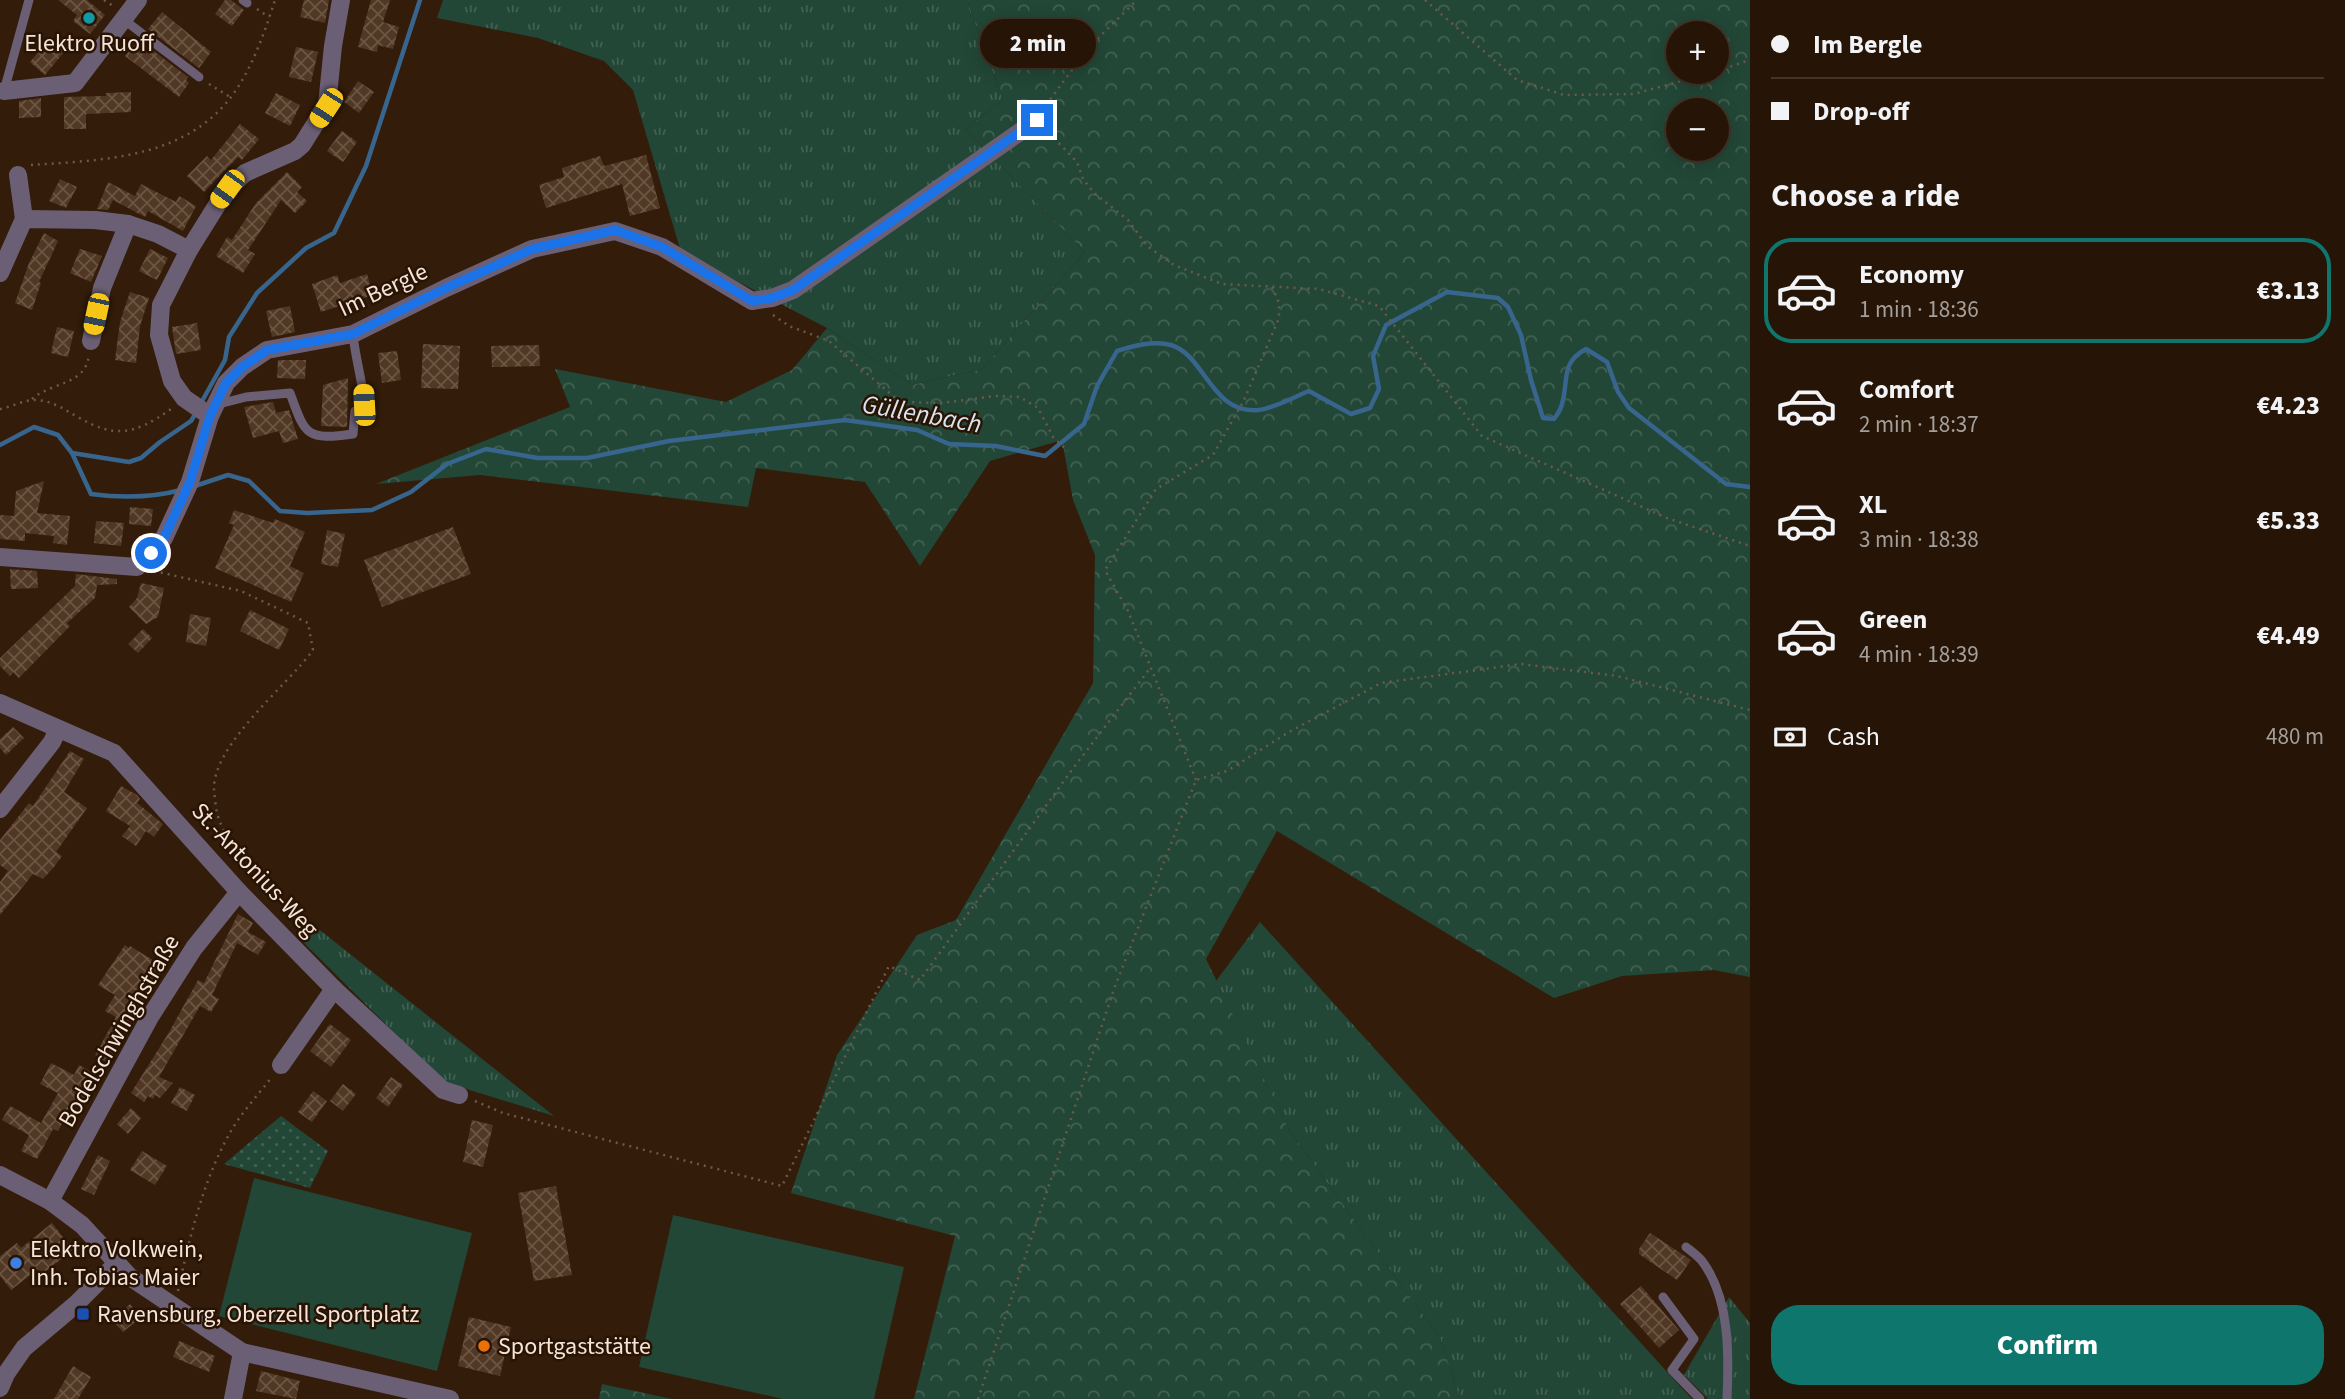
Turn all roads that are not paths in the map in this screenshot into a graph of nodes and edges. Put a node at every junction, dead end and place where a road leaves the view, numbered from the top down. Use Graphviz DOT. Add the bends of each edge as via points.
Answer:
graph roads {
  1 [pos="29,0"];
  2 [pos="138,0"];
  3 [pos="341,0"];
  4 [pos="123,19"];
  5 [pos="198,77"];
  6 [pos="4,91"];
  7 [pos="1037,120"];
  8 [pos="24,170"];
  9 [pos="24,219"];
  10 [pos="128,224"];
  11 [pos="189,250"];
  12 [pos="0,273"];
  13 [pos="353,334"];
  14 [pos="91,341"];
  15 [pos="211,411"];
  16 [pos="0,556"];
  17 [pos="0,703"];
  18 [pos="58,729"];
  19 [pos="0,809"];
  20 [pos="239,892"];
  21 [pos="334,989"];
  22 [pos="281,1065"];
  23 [pos="459,1095"];
  24 [pos="0,1175"];
  25 [pos="50,1201"];
  26 [pos="1686,1247"];
  27 [pos="116,1264"];
  28 [pos="1664,1297"];
  29 [pos="242,1352"];
  30 [pos="0,1388"];
  31 [pos="233,1399"];
  32 [pos="450,1399"];
  33 [pos="1700,1399"];
  34 [pos="1727,1399"];
  1 -- 6 [label="lane"];
  2 -- 4 [label="street"];
  3 -- 11 [label="street" via="326,108 295,151 245,173 227,189"];
  4 -- 5 [label="lane"];
  4 -- 6 [label="street" via="75,83"];
  7 -- 13 [label="street, Im Bergle" via="793,290 772,298 752,301 662,247 615,230 532,249"];
  8 -- 9 [label="street"];
  9 -- 10 [label="street"];
  9 -- 12 [label="street"];
  10 -- 11 [label="street"];
  10 -- 14 [label="street" via="102,288"];
  11 -- 15 [label="street" via="164,296 159,326 172,381 185,398"];
  13 -- 15 [label="street, Im Bergle" via="267,350 226,383"];
  13 -- 15 [label="lane" via="364,405 355,411 353,434 333,437 308,432 290,393 246,397"];
  15 -- 16 [label="street, Im Bergle" via="190,482 164,538 137,567"];
  17 -- 18 [label="street, St.-Antonius-Weg"];
  18 -- 19 [label="street"];
  18 -- 20 [label="street, St.-Antonius-Weg" via="114,753"];
  20 -- 21 [label="street, St.-Antonius-Weg"];
  20 -- 25 [label="street, Bodelschwinghstraße" via="194,948 150,1017"];
  21 -- 22 [label="street"];
  21 -- 23 [label="street, St.-Antonius-Weg" via="443,1090"];
  24 -- 25 [label="street"];
  25 -- 27 [label="street" via="82,1225"];
  26 -- 34 [label="lane" via="1702,1261 1725,1317"];
  27 -- 29 [label="street"];
  27 -- 30 [label="street" via="24,1348"];
  28 -- 33 [label="lane" via="1694,1339 1672,1370"];
  29 -- 31 [label="street"];
  29 -- 32 [label="street"];
}
